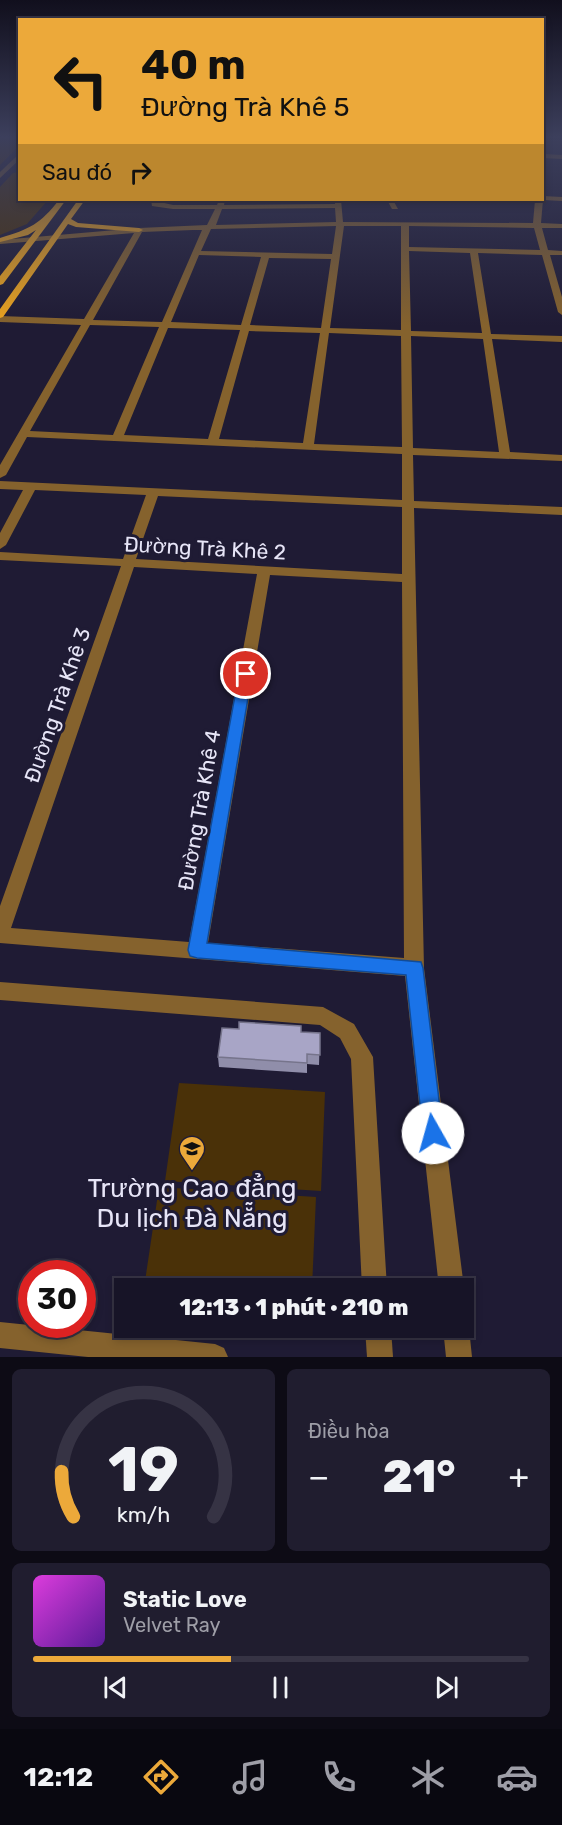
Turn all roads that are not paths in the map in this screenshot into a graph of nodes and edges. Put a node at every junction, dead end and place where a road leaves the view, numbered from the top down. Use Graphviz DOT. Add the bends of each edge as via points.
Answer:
graph roads {
  1 [pos="61,201"];
  2 [pos="80,201"];
  3 [pos="154,201"];
  4 [pos="391,201"];
  5 [pos="539,201"];
  6 [pos="338,202"];
  7 [pos="220,203"];
  8 [pos="267,203"];
  9 [pos="395,207"];
  10 [pos="46,220"];
  11 [pos="67,220"];
  12 [pos="405,224"];
  13 [pos="340,225"];
  14 [pos="537,225"];
  15 [pos="562,226"];
  16 [pos="209,228"];
  17 [pos="139,230"];
  18 [pos="55,237"];
  19 [pos="32,240"];
  20 [pos="0,241"];
  21 [pos="405,249"];
  22 [pos="474,251"];
  23 [pos="196,253"];
  24 [pos="545,253"];
  25 [pos="562,254"];
  26 [pos="266,255"];
  27 [pos="335,257"];
  28 [pos="0,282"];
  29 [pos="562,312"];
  30 [pos="0,317"];
  31 [pos="87,321"];
  32 [pos="165,324"];
  33 [pos="245,327"];
  34 [pos="324,330"];
  35 [pos="405,333"];
  36 [pos="487,336"];
  37 [pos="562,339"];
  38 [pos="23,434"];
  39 [pos="117,438"];
  40 [pos="212,442"];
  41 [pos="308,447"];
  42 [pos="406,451"];
  43 [pos="505,455"];
  44 [pos="562,458"];
  45 [pos="0,475"];
  46 [pos="0,485"];
  47 [pos="31,486"];
  48 [pos="153,492"];
  49 [pos="407,504"];
  50 [pos="562,512"];
  51 [pos="0,545"];
  52 [pos="0,556"];
  53 [pos="128,563"];
  54 [pos="264,570"];
  55 [pos="408,578"];
  56 [pos="0,934"];
  57 [pos="197,950"];
  58 [pos="414,968"];
  59 [pos="0,991"];
  60 [pos="374,1278"];
  61 [pos="450,1278"];
  62 [pos="0,1335"];
  63 [pos="379,1338"];
  64 [pos="457,1338"];
  65 [pos="215,1357"];
  66 [pos="380,1357"];
  67 [pos="459,1357"];
  1 -- 10 [label="main road"];
  2 -- 11 [label="main road"];
  3 -- 7 [label="street" via="165,207"];
  4 -- 9 [label="street"];
  5 -- 14 [label="street"];
  6 -- 8 [label="street"];
  6 -- 13 [label="street"];
  7 -- 8 [label="street"];
  7 -- 16 [label="street"];
  10 -- 19 [label="main road"];
  10 -- 20 [label="main road"];
  11 -- 17 [label="main road" via="76,225"];
  11 -- 18 [label="main road"];
  12 -- 13 [label="street"];
  12 -- 14 [label="street"];
  12 -- 21 [label="street"];
  13 -- 16 [label="street"];
  13 -- 27 [label="street"];
  14 -- 15 [label="street"];
  14 -- 24 [label="street"];
  16 -- 17 [label="street"];
  16 -- 23 [label="street"];
  17 -- 18 [label="street"];
  17 -- 31 [label="street"];
  18 -- 19 [label="street"];
  18 -- 30 [label="main road"];
  19 -- 20 [label="street"];
  19 -- 28 [label="main road"];
  21 -- 22 [label="street"];
  21 -- 35 [label="street"];
  22 -- 24 [label="street"];
  22 -- 36 [label="street"];
  23 -- 26 [label="street"];
  23 -- 32 [label="street"];
  24 -- 25 [label="street"];
  24 -- 29 [label="street"];
  26 -- 27 [label="street"];
  26 -- 33 [label="street"];
  27 -- 34 [label="street"];
  30 -- 31 [label="street"];
  31 -- 32 [label="street"];
  31 -- 38 [label="street"];
  32 -- 33 [label="street"];
  32 -- 39 [label="street"];
  33 -- 34 [label="street"];
  33 -- 40 [label="street"];
  34 -- 35 [label="street"];
  34 -- 41 [label="street"];
  35 -- 36 [label="street"];
  35 -- 42 [label="street"];
  36 -- 37 [label="street"];
  36 -- 43 [label="street"];
  38 -- 39 [label="street"];
  38 -- 45 [label="street"];
  39 -- 40 [label="street"];
  40 -- 41 [label="street"];
  41 -- 42 [label="street"];
  42 -- 43 [label="street"];
  42 -- 49 [label="street"];
  43 -- 44 [label="street"];
  46 -- 47 [label="street"];
  47 -- 48 [label="street"];
  47 -- 51 [label="street"];
  48 -- 49 [label="street"];
  48 -- 53 [label="street, Đường Trà Khê 3"];
  49 -- 50 [label="street"];
  49 -- 55 [label="street"];
  52 -- 53 [label="street, Đường Trà Khê 2"];
  53 -- 54 [label="street, Đường Trà Khê 2"];
  53 -- 56 [label="street, Đường Trà Khê 3"];
  54 -- 55 [label="street, Đường Trà Khê 2"];
  54 -- 57 [label="street, Đường Trà Khê 4"];
  55 -- 58 [label="street"];
  56 -- 57 [label="street"];
  57 -- 58 [label="street"];
  58 -- 61 [label="street"];
  59 -- 60 [label="street" via="323,1016 347,1031 362,1057"];
  62 -- 65 [label="street"];
  63 -- 66 [label="street"];
  64 -- 67 [label="street"];
}
